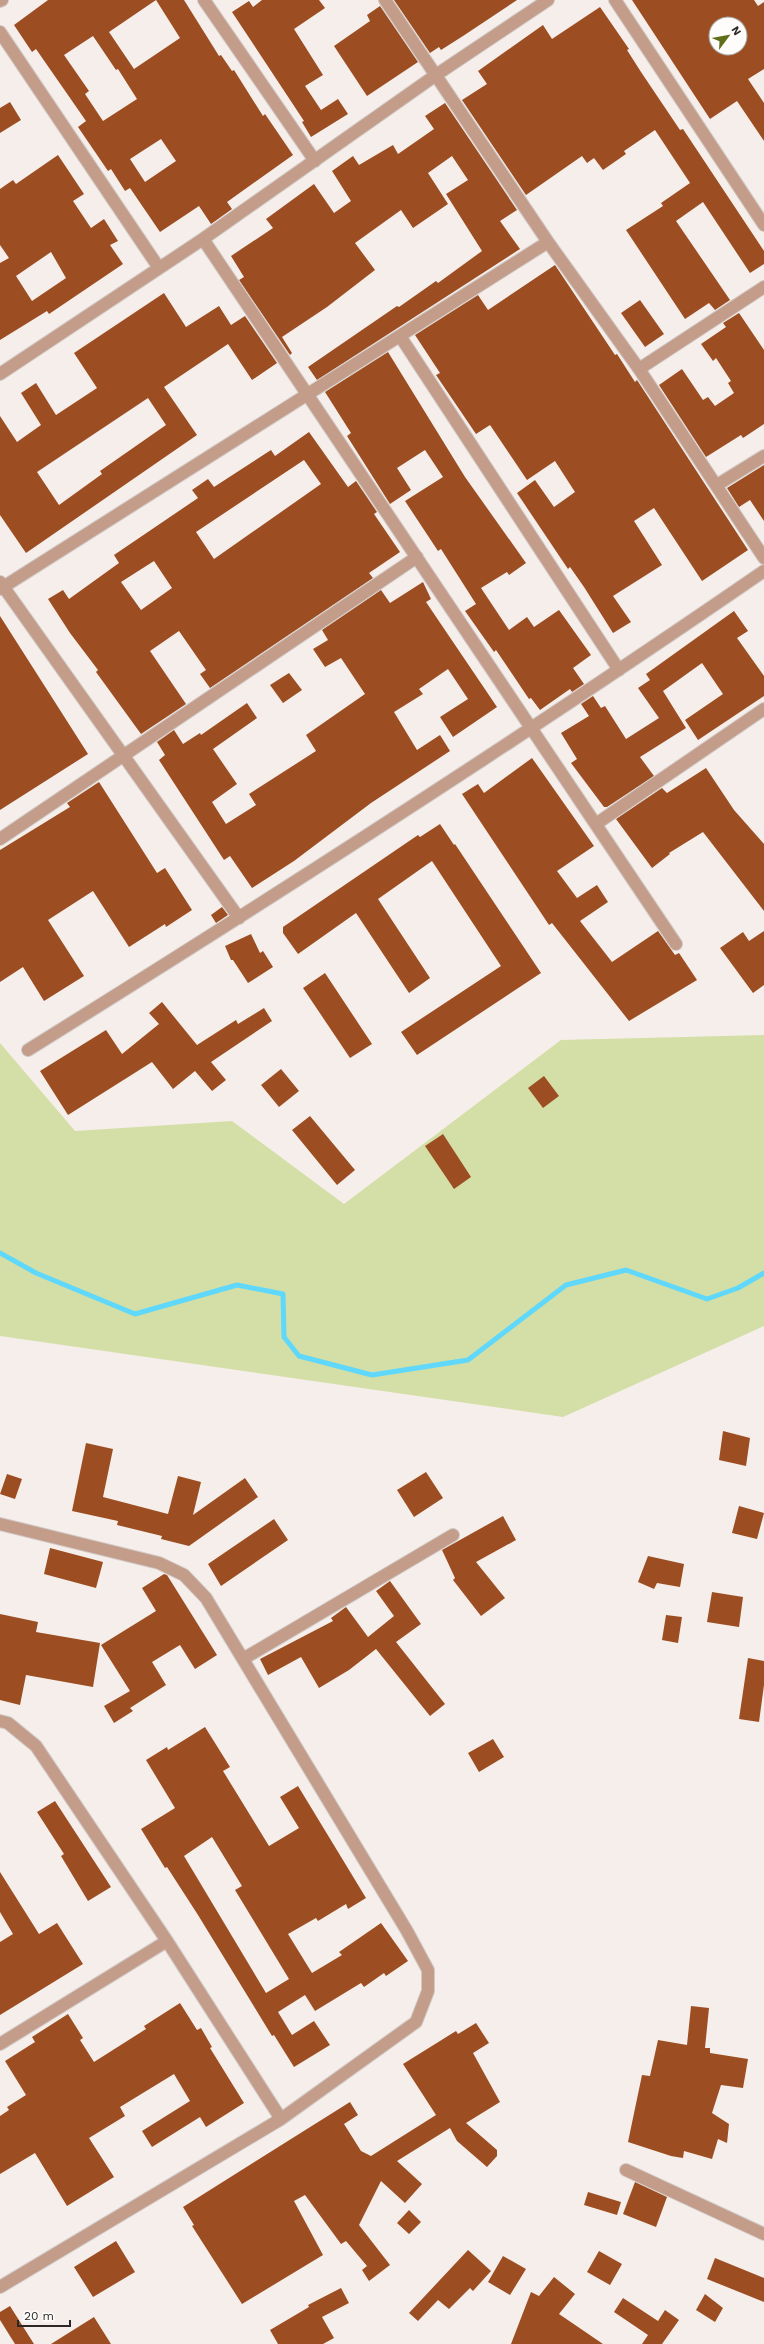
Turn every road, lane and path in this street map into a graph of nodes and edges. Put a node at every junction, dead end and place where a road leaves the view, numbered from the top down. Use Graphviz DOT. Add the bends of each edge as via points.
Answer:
graph roads {
  1 [pos="204,0"];
  2 [pos="385,0"];
  3 [pos="548,0"];
  4 [pos="615,0"];
  5 [pos="0,32"];
  6 [pos="436,75"];
  7 [pos="315,161"];
  8 [pos="764,225"];
  9 [pos="203,239"];
  10 [pos="548,242"];
  11 [pos="159,268"];
  12 [pos="764,287"];
  13 [pos="400,336"];
  14 [pos="639,369"];
  15 [pos="0,374"];
  16 [pos="308,394"];
  17 [pos="764,456"];
  18 [pos="717,485"];
  19 [pos="417,557"];
  20 [pos="764,558"];
  21 [pos="764,571"];
  22 [pos="1,586"];
  23 [pos="620,670"];
  24 [pos="764,709"];
  25 [pos="530,727"];
  26 [pos="122,756"];
  27 [pos="596,824"];
  28 [pos="0,839"];
  29 [pos="239,918"];
  30 [pos="676,944"];
  31 [pos="28,1050"];
  32 [pos="0,1524"];
  33 [pos="453,1535"];
  34 [pos="243,1659"];
  35 [pos="0,1722"];
  36 [pos="167,1941"];
  37 [pos="0,2044"];
  38 [pos="281,2119"];
  39 [pos="626,2170"];
  40 [pos="764,2234"];
  41 [pos="0,2287"];
  1 -- 7 [label="street"];
  2 -- 6 [label="street"];
  3 -- 6 [label="street"];
  4 -- 8 [label="street"];
  5 -- 11 [label="street"];
  6 -- 7 [label="street"];
  6 -- 10 [label="street"];
  7 -- 9 [label="street"];
  9 -- 11 [label="street"];
  9 -- 16 [label="street"];
  10 -- 13 [label="street"];
  10 -- 14 [label="street"];
  11 -- 15 [label="street"];
  12 -- 14 [label="street"];
  13 -- 16 [label="street"];
  13 -- 23 [label="street"];
  14 -- 18 [label="street"];
  16 -- 19 [label="street"];
  16 -- 22 [label="street"];
  17 -- 18 [label="street"];
  18 -- 20 [label="street"];
  19 -- 25 [label="street"];
  19 -- 26 [label="street"];
  21 -- 23 [label="street"];
  22 -- 26 [label="street"];
  23 -- 25 [label="street"];
  24 -- 27 [label="street"];
  25 -- 27 [label="street"];
  25 -- 29 [label="street"];
  26 -- 28 [label="street"];
  26 -- 29 [label="street"];
  27 -- 30 [label="street"];
  29 -- 31 [label="street"];
  32 -- 34 [label="street" via="158,1563 184,1575 206,1598"];
  33 -- 34 [label="street"];
  34 -- 38 [label="street" via="428,1970 428,1991 416,2022"];
  35 -- 36 [label="street" via="8,1723 36,1746"];
  36 -- 37 [label="street"];
  36 -- 38 [label="street"];
  38 -- 41 [label="street"];
  39 -- 40 [label="street"];
}
